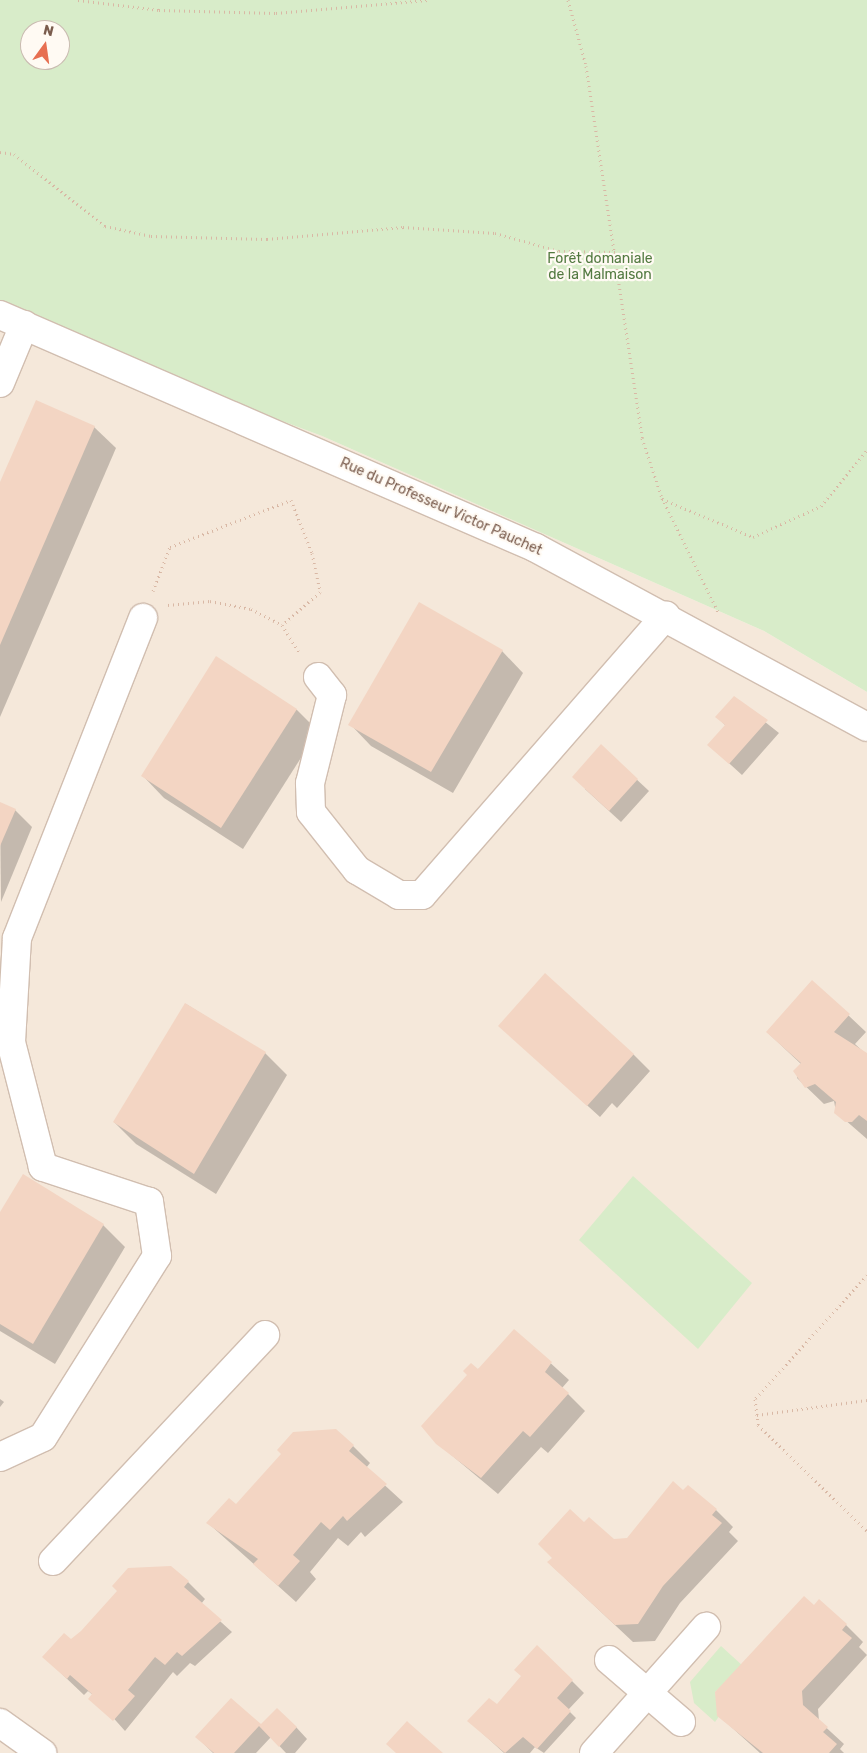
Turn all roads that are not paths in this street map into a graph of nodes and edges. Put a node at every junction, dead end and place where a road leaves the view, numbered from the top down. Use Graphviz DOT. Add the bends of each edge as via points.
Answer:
graph roads {
  1 [pos="12,320"];
  2 [pos="0,383"];
  3 [pos="145,612"];
  4 [pos="666,615"];
  5 [pos="318,677"];
  6 [pos="867,727"];
  7 [pos="265,1335"];
  8 [pos="0,1457"];
  9 [pos="53,1561"];
  10 [pos="706,1627"];
  11 [pos="609,1660"];
  12 [pos="647,1693"];
  13 [pos="681,1722"];
  14 [pos="0,1723"];
  15 [pos="42,1753"];
  16 [pos="594,1753"];
  1 -- 2 [label="street"];
  1 -- 4 [label="street, Rue du Professeur Victor Pauchet" via="536,548"];
  3 -- 8 [label="street" via="17,938 10,1042 43,1167 149,1202 157,1256 43,1437"];
  4 -- 5 [label="street" via="422,895 399,895 357,870 311,812 310,783 332,695"];
  4 -- 6 [label="street, Rue du Professeur Victor Pauchet"];
  7 -- 9 [label="street"];
  10 -- 12 [label="street"];
  11 -- 12 [label="street"];
  12 -- 13 [label="street"];
  12 -- 16 [label="street"];
  14 -- 15 [label="street"];
}
